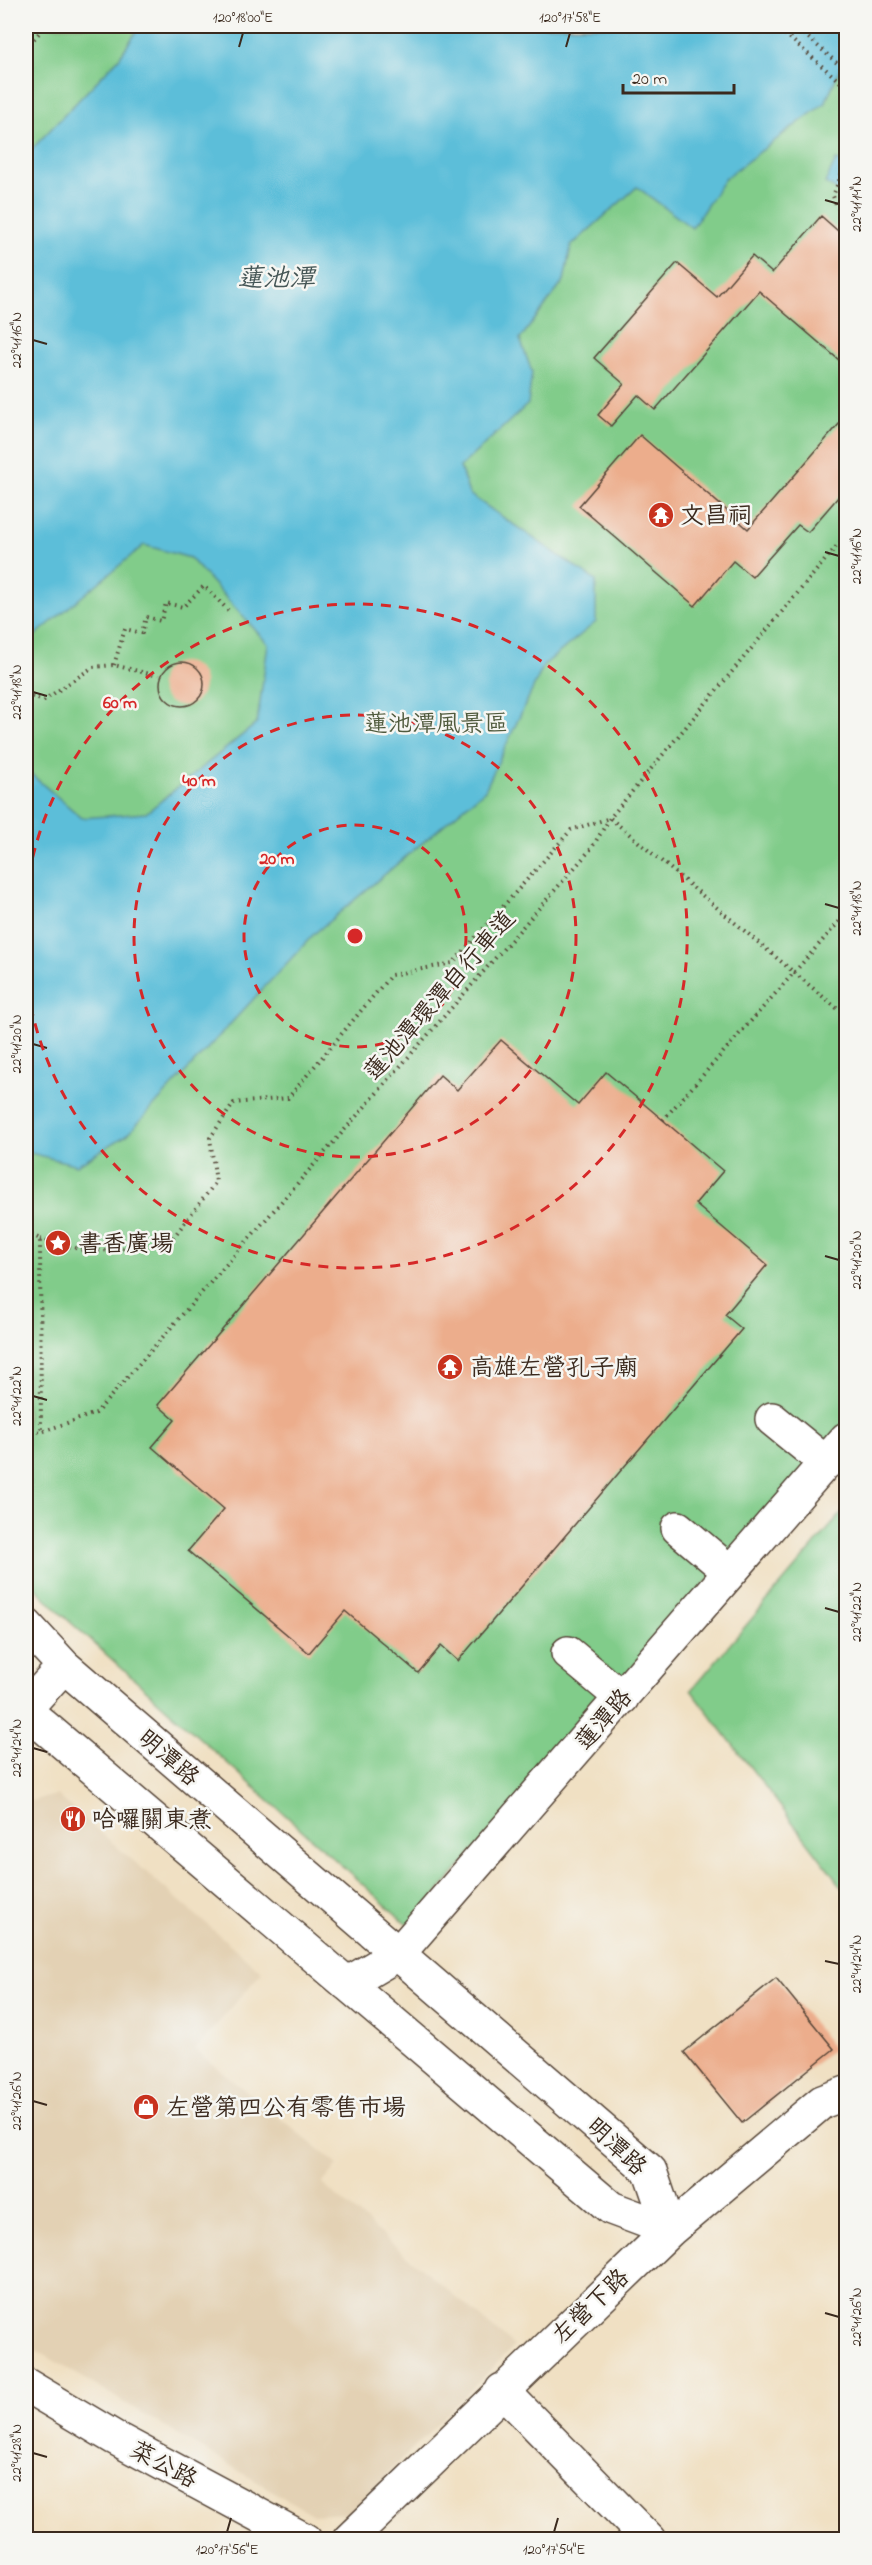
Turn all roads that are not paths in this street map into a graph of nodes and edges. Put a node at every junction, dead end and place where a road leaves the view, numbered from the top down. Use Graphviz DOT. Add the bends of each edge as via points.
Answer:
graph roads {
  1 [pos="772,1419"];
  2 [pos="836,1451"];
  3 [pos="678,1528"];
  4 [pos="730,1572"];
  5 [pos="26,1625"];
  6 [pos="568,1653"];
  7 [pos="64,1666"];
  8 [pos="622,1698"];
  9 [pos="26,1710"];
  10 [pos="398,1954"];
  11 [pos="347,1984"];
  12 [pos="846,2080"];
  13 [pos="834,2097"];
  14 [pos="670,2230"];
  15 [pos="26,2385"];
  16 [pos="502,2390"];
  17 [pos="305,2540"];
  18 [pos="349,2540"];
  19 [pos="649,2540"];
  1 -- 2 [label="street"];
  2 -- 4 [label="street, 蓮潭路"];
  3 -- 4 [label="street"];
  4 -- 8 [label="street, 蓮潭路"];
  5 -- 7 [label="street, 明潭路"];
  6 -- 8 [label="street"];
  7 -- 9 [label="street"];
  7 -- 10 [label="street, 明潭路"];
  8 -- 10 [label="street, 蓮潭路"];
  9 -- 11 [label="street, 明潭路"];
  10 -- 11 [label="street, 蓮潭路"];
  10 -- 14 [label="street, 明潭路" via="650,2171"];
  11 -- 14 [label="street, 明潭路" via="611,2208"];
  12 -- 13 [label="street, 左營下路"];
  13 -- 14 [label="street, 左營下路"];
  14 -- 16 [label="street, 左營下路"];
  15 -- 17 [label="street, 菜公路" via="115,2438"];
  16 -- 18 [label="street, 左營下路"];
  16 -- 19 [label="street"];
}
